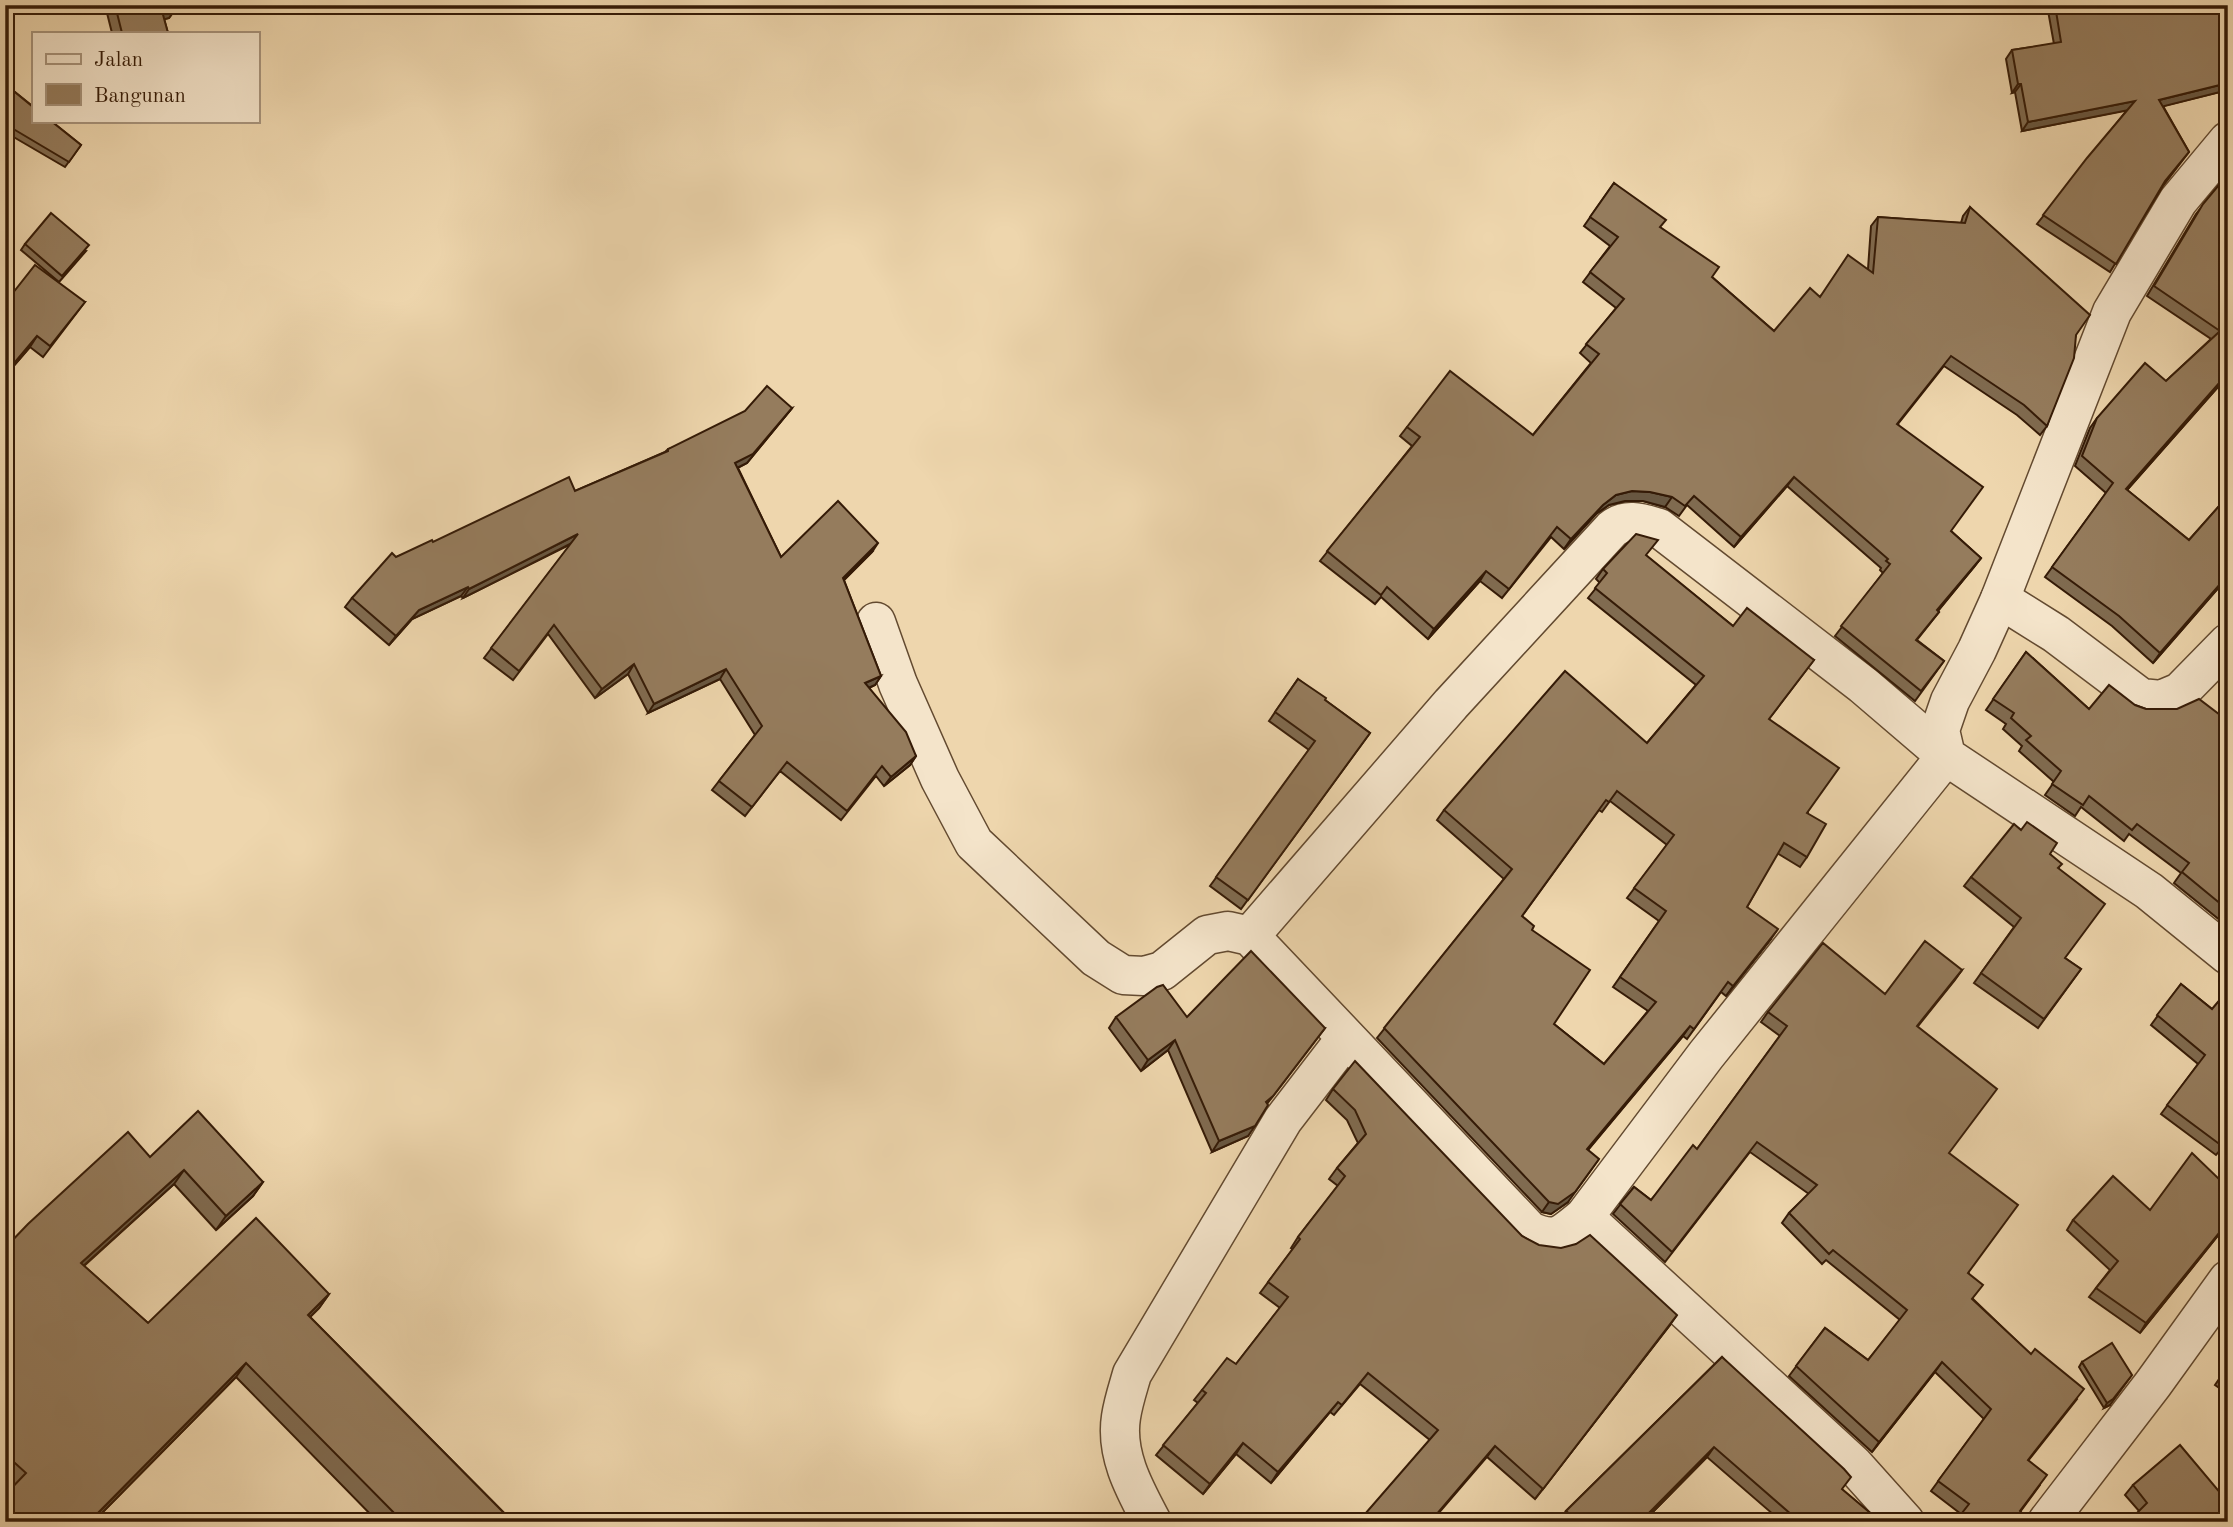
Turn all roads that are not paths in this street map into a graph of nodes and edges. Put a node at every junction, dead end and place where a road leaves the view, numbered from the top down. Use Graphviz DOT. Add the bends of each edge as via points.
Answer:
graph roads {
  1 [pos="2228,141"];
  2 [pos="2000,598"];
  3 [pos="876,622"];
  4 [pos="2228,643"];
  5 [pos="1947,756"];
  6 [pos="1250,936"];
  7 [pos="2228,955"];
  8 [pos="1346,1038"];
  9 [pos="1584,1217"];
  10 [pos="2228,1280"];
  11 [pos="1153,1522"];
  12 [pos="1905,1522"];
  13 [pos="2047,1522"];
  1 -- 2 [label="street" via="2178,201 2112,312"];
  2 -- 4 [label="street" via="2141,698 2161,700 2180,692"];
  2 -- 5 [label="street" via="1940,730"];
  3 -- 6 [label="street" via="940,779 974,843 1096,958 1123,975 1144,976 1162,971 1207,935 1228,931"];
  5 -- 6 [label="street" via="1863,684 1659,528 1630,521 1612,529"];
  5 -- 7 [label="street" via="2149,891"];
  5 -- 9 [label="street" via="1706,1055"];
  6 -- 8 [label="street"];
  8 -- 9 [label="street" via="1530,1231 1546,1238 1561,1235"];
  8 -- 11 [label="street" via="1283,1120 1132,1374 1120,1442 1130,1481"];
  9 -- 12 [label="street" via="1853,1464"];
  10 -- 13 [label="street"];
}
